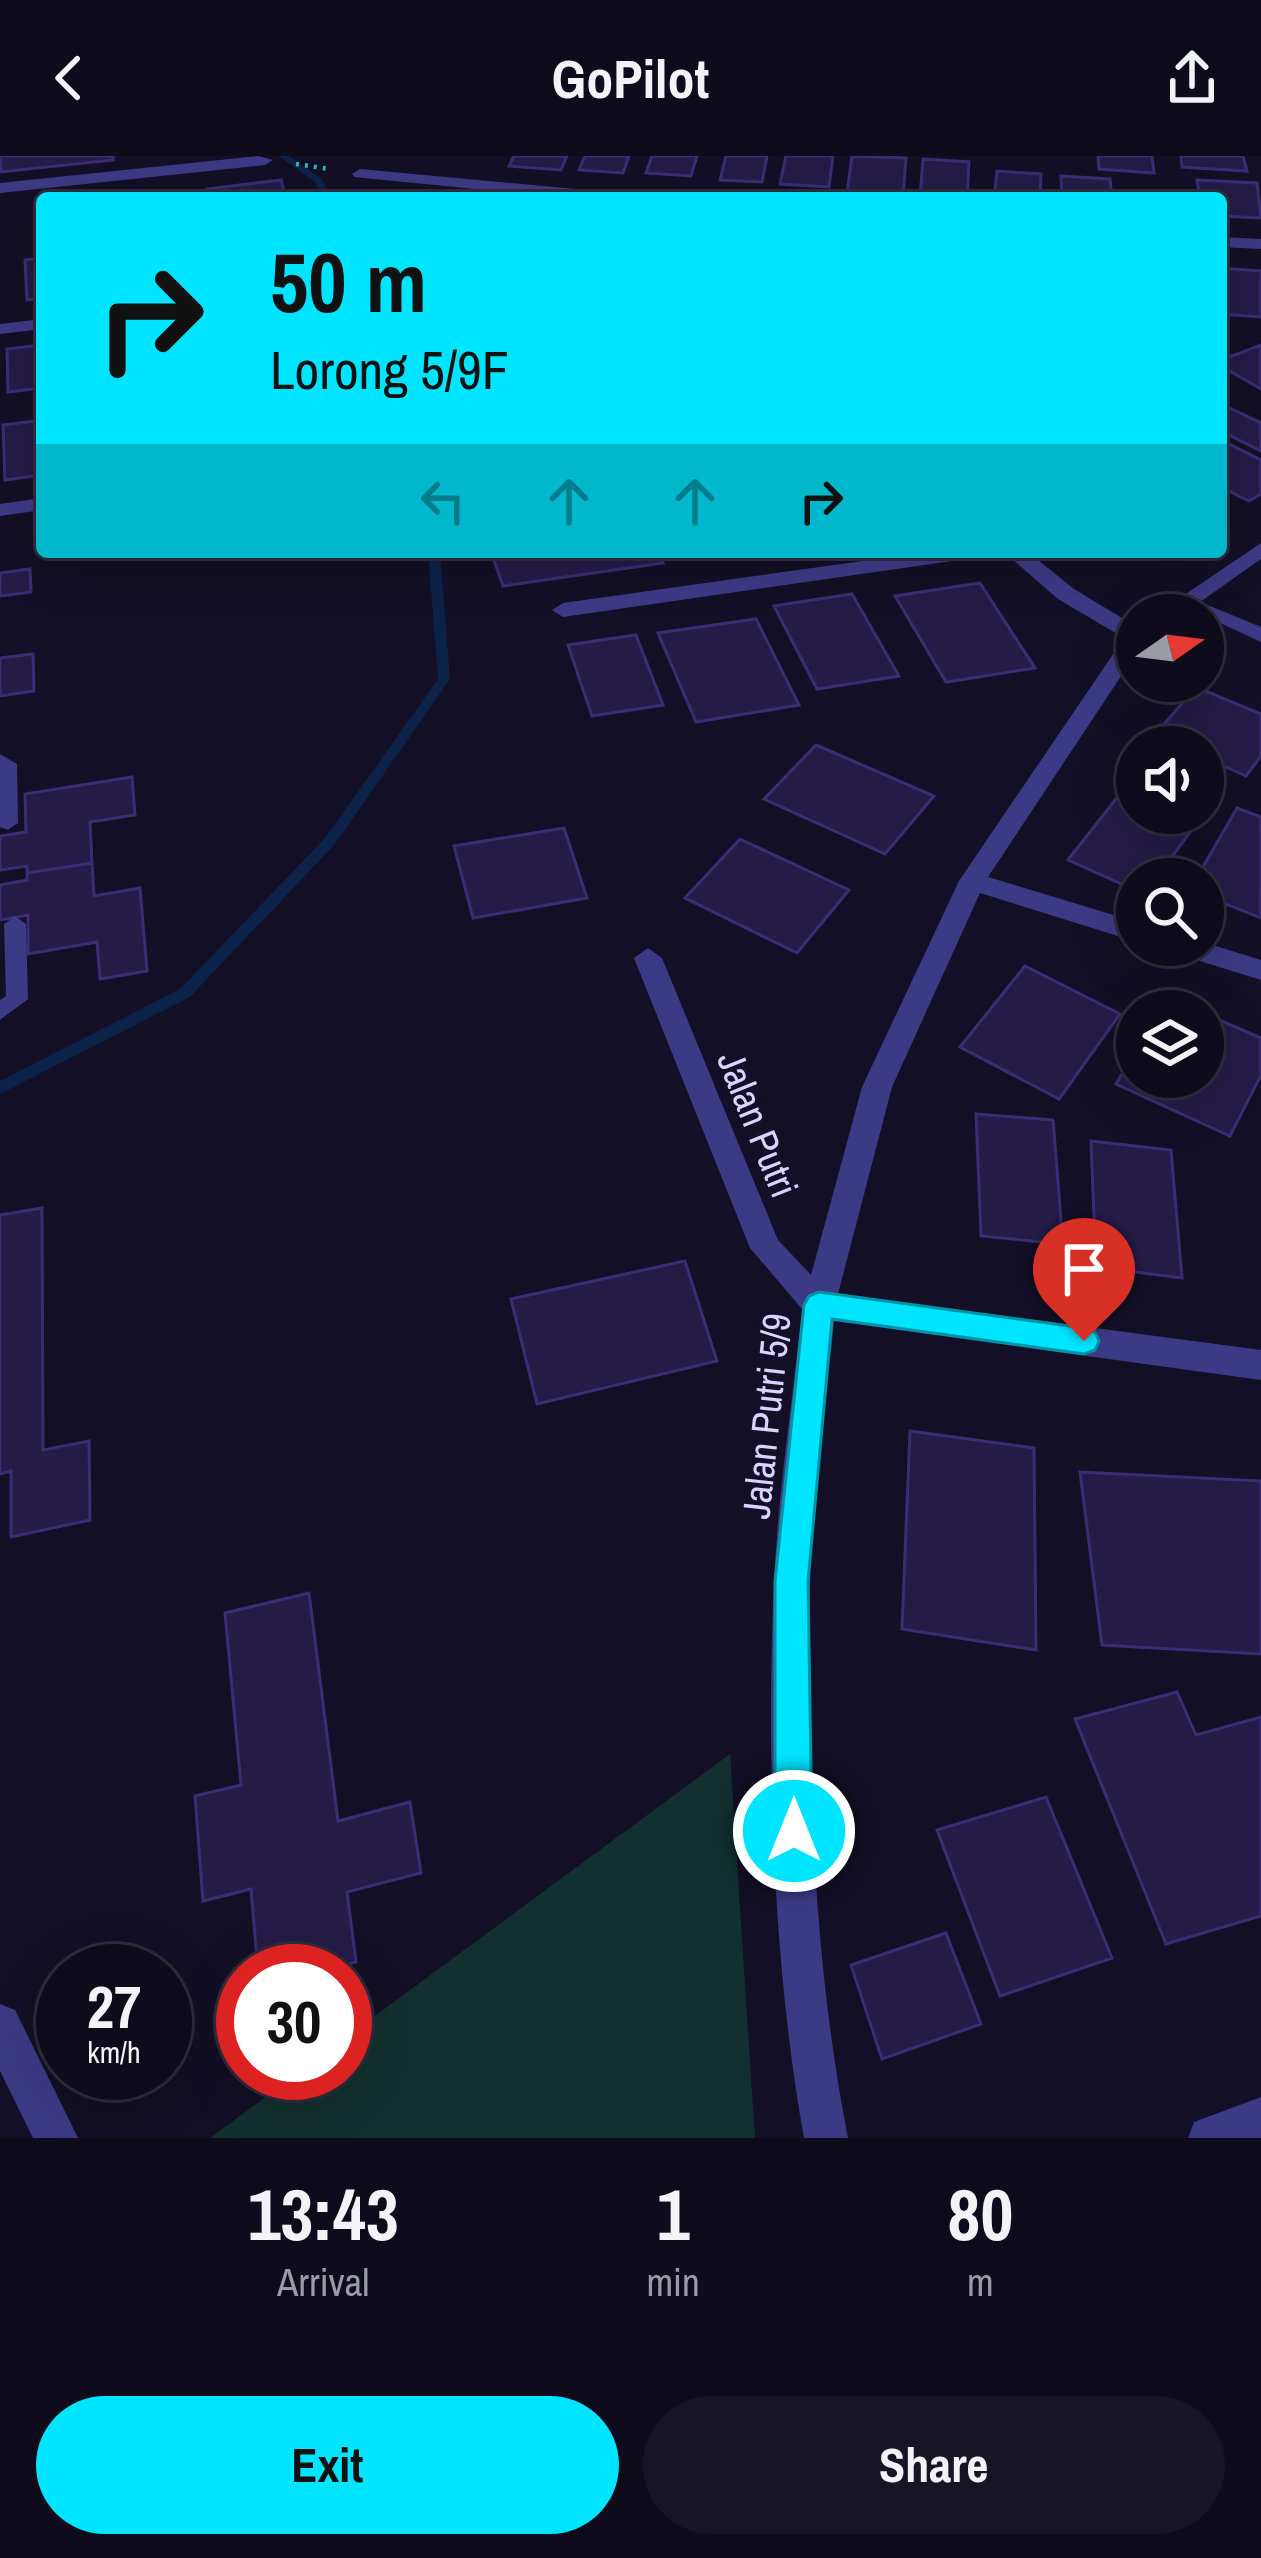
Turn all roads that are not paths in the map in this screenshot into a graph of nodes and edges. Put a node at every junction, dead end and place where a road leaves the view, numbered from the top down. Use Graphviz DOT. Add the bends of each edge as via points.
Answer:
graph roads {
  1 [pos="265,160"];
  2 [pos="361,174"];
  3 [pos="0,188"];
  4 [pos="516,192"];
  5 [pos="1227,242"];
  6 [pos="1261,244"];
  7 [pos="36,325"];
  8 [pos="0,329"];
  9 [pos="36,505"];
  10 [pos="0,510"];
  11 [pos="1261,549"];
  12 [pos="931,558"];
  13 [pos="1022,558"];
  14 [pos="1196,594"];
  15 [pos="563,610"];
  16 [pos="1116,623"];
  17 [pos="1224,624"];
  18 [pos="1261,635"];
  19 [pos="1116,665"];
  20 [pos="0,760"];
  21 [pos="8,823"];
  22 [pos="972,881"];
  23 [pos="15,924"];
  24 [pos="1116,926"];
  25 [pos="648,958"];
  26 [pos="1224,958"];
  27 [pos="1261,970"];
  28 [pos="0,1012"];
  29 [pos="819,1305"];
  30 [pos="1261,1365"];
  31 [pos="0,2025"];
  32 [pos="1261,2119"];
  33 [pos="56,2138"];
  34 [pos="826,2138"];
  35 [pos="1214,2138"];
  1 -- 3 [label="street"];
  2 -- 4 [label="street"];
  5 -- 6 [label="street"];
  7 -- 8 [label="street"];
  9 -- 10 [label="street"];
  11 -- 14 [label="street"];
  12 -- 15 [label="street"];
  13 -- 16 [label="street"];
  17 -- 18 [label="street"];
  19 -- 22 [label="street, Jalan Putri 5/9"];
  20 -- 21 [label="lane" via="7,764"];
  22 -- 24 [label="street"];
  22 -- 29 [label="street, Jalan Putri 5/9" via="877,1087"];
  23 -- 28 [label="lane" via="17,999"];
  25 -- 29 [label="street, Jalan Putri" via="766,1248"];
  26 -- 27 [label="street"];
  29 -- 30 [label="street"];
  29 -- 34 [label="street, Jalan Putri 5/9" via="791,1581 794,1831"];
  31 -- 33 [label="street"];
  32 -- 35 [label="street"];
}
